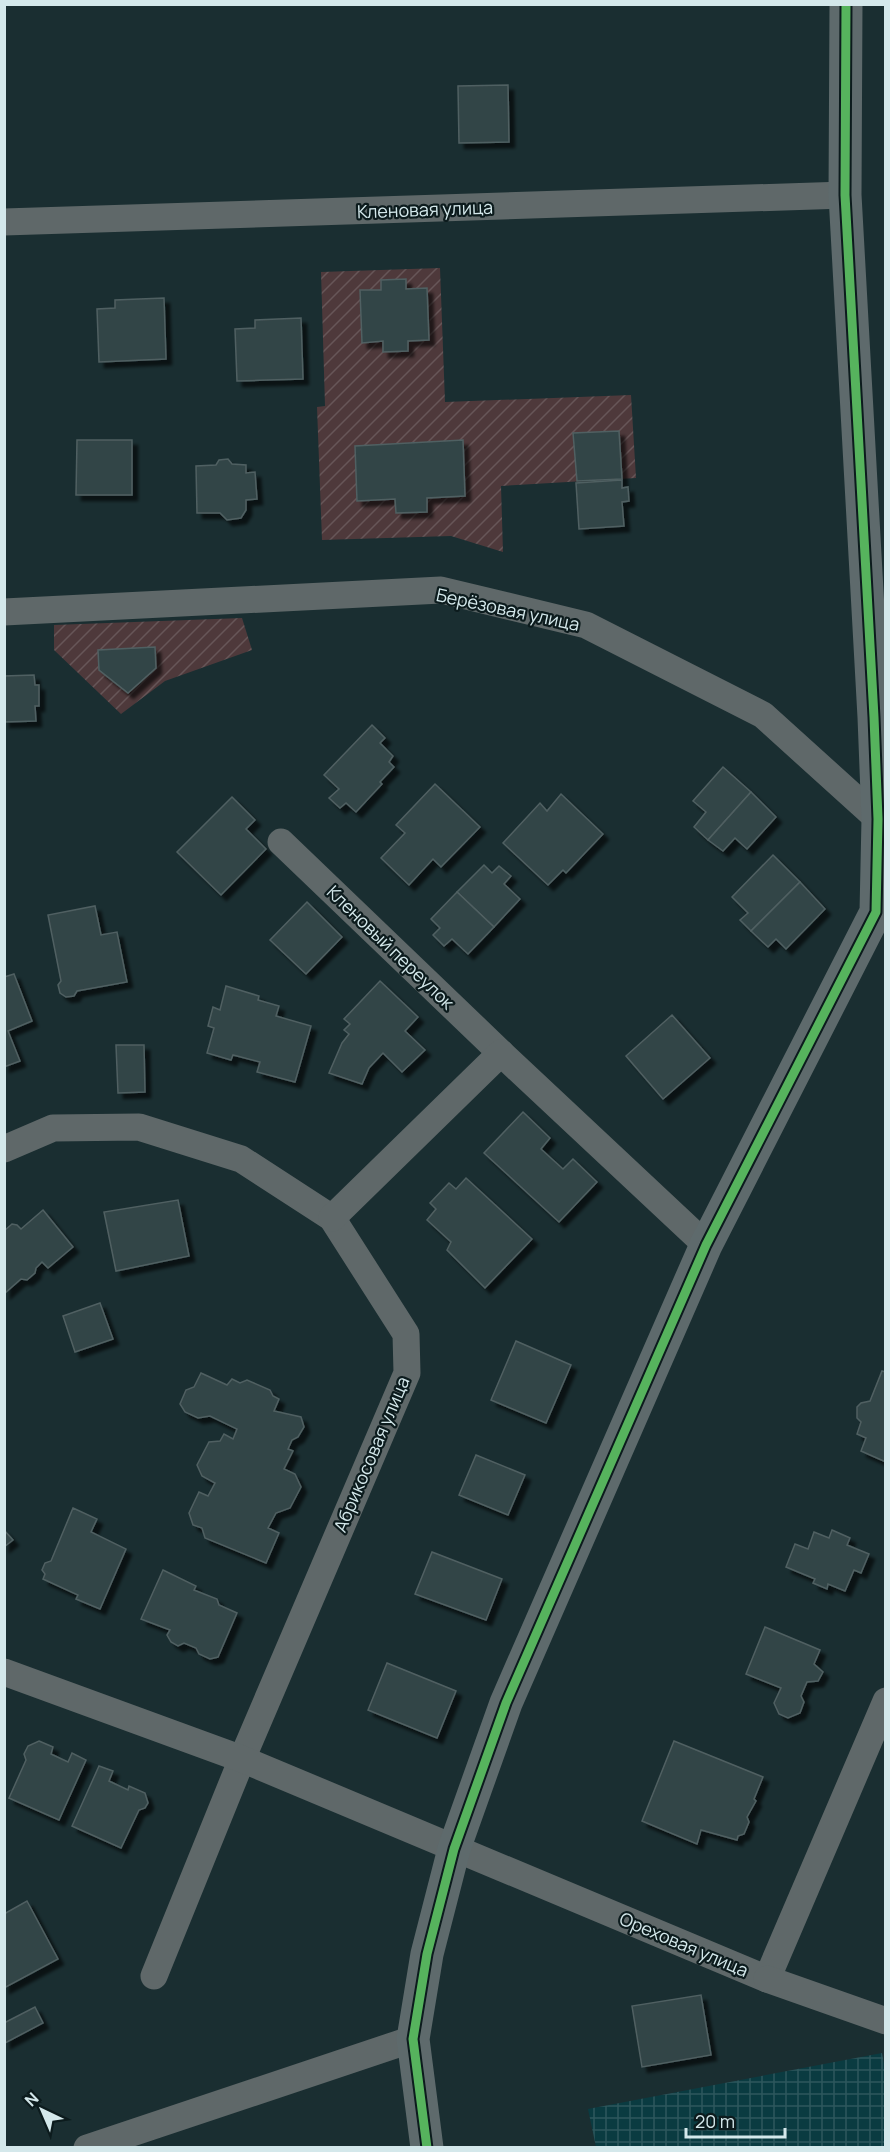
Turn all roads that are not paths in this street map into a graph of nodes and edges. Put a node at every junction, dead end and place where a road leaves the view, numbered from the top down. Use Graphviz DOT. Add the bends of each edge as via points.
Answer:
graph roads {
  1 [pos="846,4"];
  2 [pos="845,195"];
  3 [pos="4,222"];
  4 [pos="4,612"];
  5 [pos="880,717"];
  6 [pos="878,819"];
  7 [pos="281,842"];
  8 [pos="501,1053"];
  9 [pos="4,1149"];
  10 [pos="332,1218"];
  11 [pos="706,1245"];
  12 [pos="4,1672"];
  13 [pos="885,1701"];
  14 [pos="242,1759"];
  15 [pos="454,1849"];
  16 [pos="154,1976"];
  17 [pos="767,1979"];
  18 [pos="885,2021"];
  19 [pos="413,2039"];
  20 [pos="87,2148"];
  21 [pos="427,2148"];
  1 -- 2 [label="street"];
  2 -- 3 [label="street, Кленовая улица"];
  2 -- 5 [label="street"];
  4 -- 6 [label="street, Берёзовая улица" via="441,590 586,625 763,715"];
  5 -- 6 [label="street"];
  6 -- 11 [label="street" via="876,912"];
  7 -- 8 [label="street, Кленовый переулок"];
  8 -- 10 [label="street"];
  8 -- 11 [label="street, Кленовый переулок"];
  9 -- 10 [label="street, Абрикосовая улица" via="53,1128 139,1127 241,1159"];
  10 -- 14 [label="street, Абрикосовая улица" via="406,1334 407,1372"];
  11 -- 15 [label="street" via="506,1703"];
  12 -- 14 [label="street"];
  13 -- 17 [label="street, Ореховая улица"];
  14 -- 15 [label="street"];
  14 -- 16 [label="street, Абрикосовая улица"];
  15 -- 17 [label="street, Ореховая улица"];
  15 -- 19 [label="street" via="427,1954"];
  17 -- 18 [label="street"];
  19 -- 20 [label="street"];
  19 -- 21 [label="street"];
}
